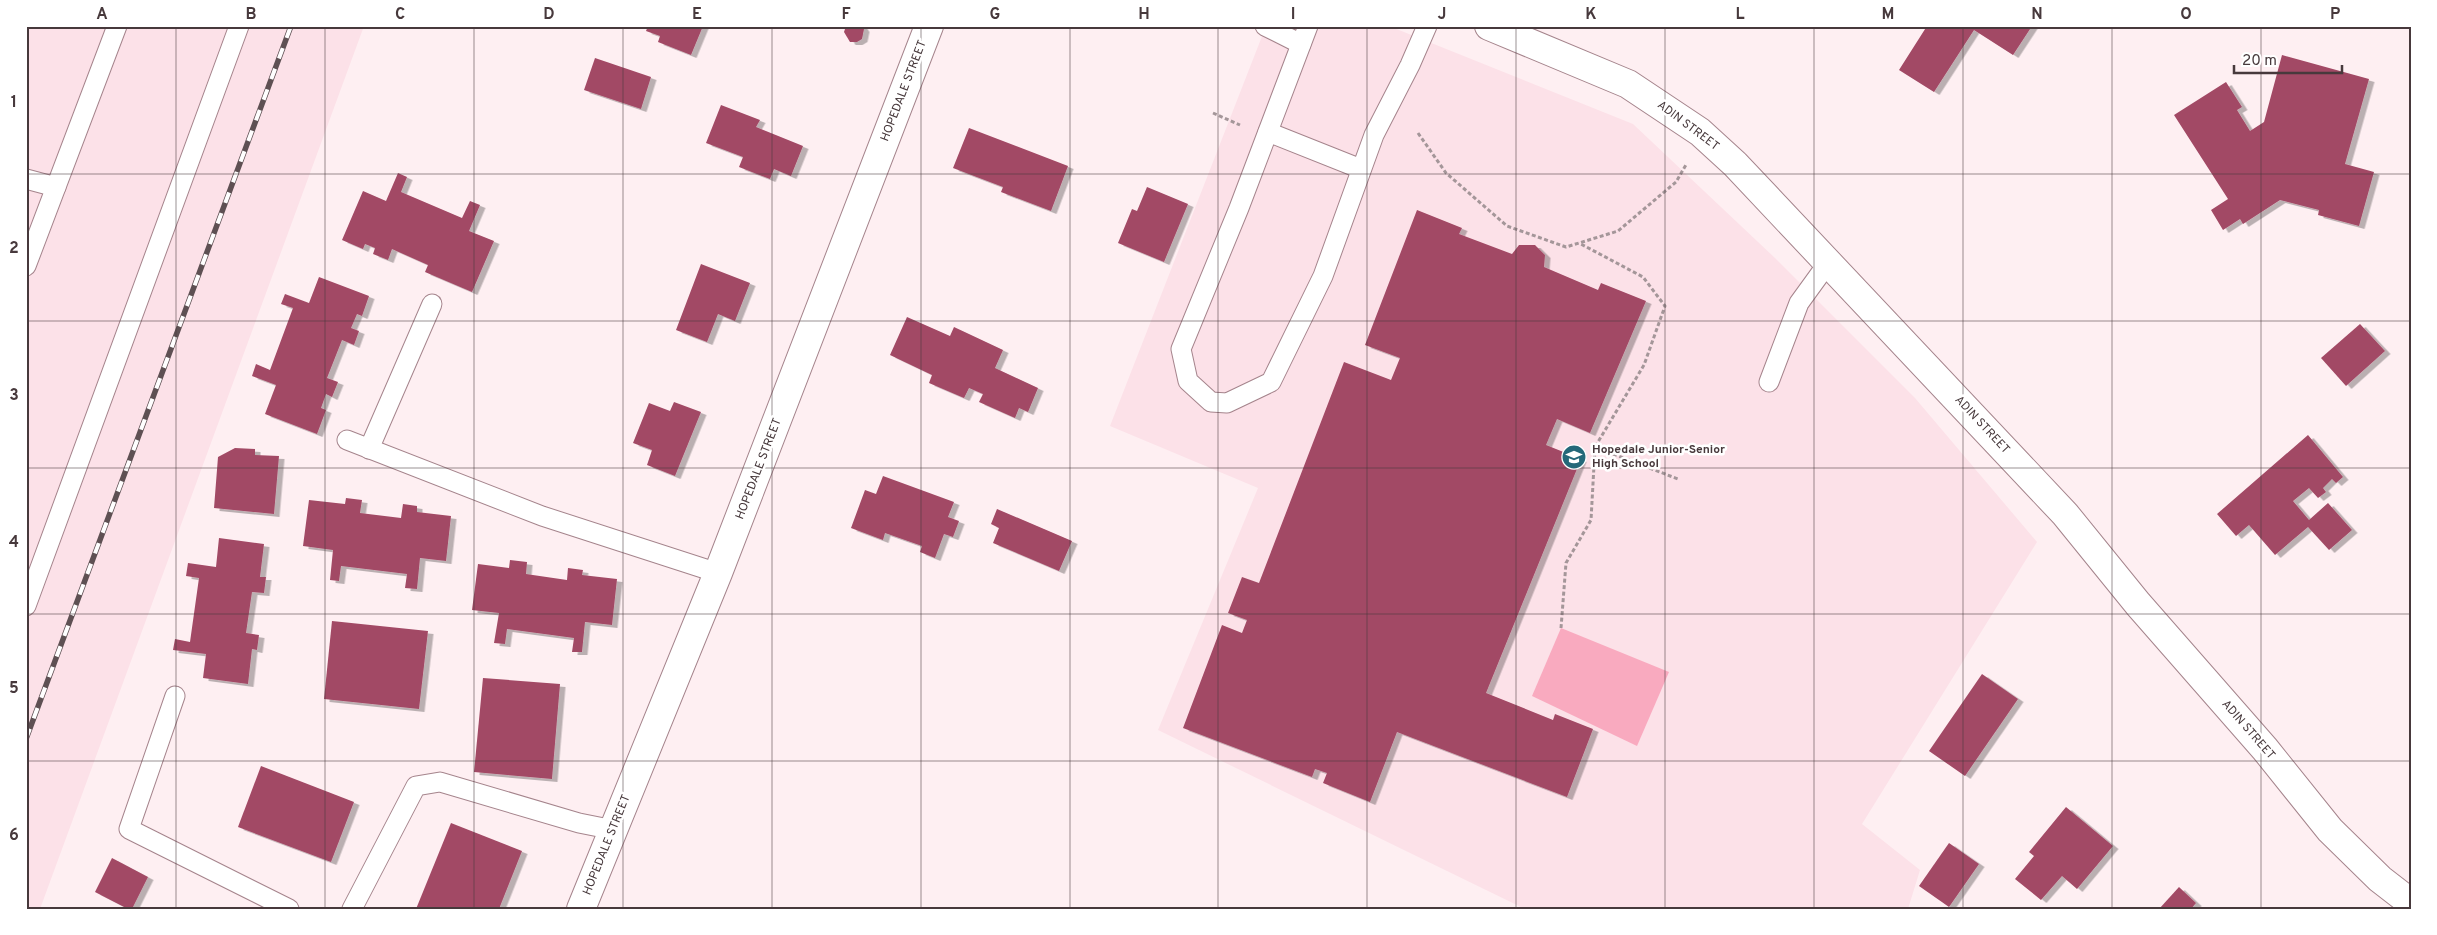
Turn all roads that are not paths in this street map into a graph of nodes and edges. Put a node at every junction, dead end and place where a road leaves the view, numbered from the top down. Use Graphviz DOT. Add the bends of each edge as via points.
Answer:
graph roads {
  1 [pos="117,26"];
  2 [pos="239,26"];
  3 [pos="929,26"];
  4 [pos="1266,26"];
  5 [pos="1308,26"];
  6 [pos="1427,26"];
  7 [pos="1489,26"];
  8 [pos="1301,44"];
  9 [pos="1268,132"];
  10 [pos="1361,169"];
  11 [pos="26,179"];
  12 [pos="56,187"];
  13 [pos="1828,263"];
  14 [pos="26,266"];
  15 [pos="432,304"];
  16 [pos="1769,382"];
  17 [pos="347,440"];
  18 [pos="370,449"];
  19 [pos="718,574"];
  20 [pos="26,606"];
  21 [pos="175,696"];
  22 [pos="614,830"];
  23 [pos="2411,903"];
  24 [pos="288,909"];
  25 [pos="352,909"];
  26 [pos="581,909"];
  1 -- 12 [label="lane"];
  2 -- 20 [label="lane"];
  3 -- 19 [label="street, HOPEDALE STREET"];
  4 -- 8 [label="lane"];
  5 -- 8 [label="lane"];
  6 -- 10 [label="lane"];
  7 -- 13 [label="street, ADIN STREET" via="1628,84 1668,110 1709,139"];
  8 -- 9 [label="lane"];
  9 -- 10 [label="lane"];
  9 -- 10 [label="lane" via="1181,349 1188,381 1210,402 1227,403 1272,382 1323,276"];
  11 -- 12 [label="lane"];
  12 -- 14 [label="lane"];
  13 -- 16 [label="lane" via="1799,303"];
  13 -- 23 [label="street, ADIN STREET" via="2066,514 2330,830 2380,879"];
  15 -- 18 [label="lane"];
  17 -- 18 [label="lane"];
  18 -- 19 [label="lane" via="542,516"];
  19 -- 22 [label="street, HOPEDALE STREET"];
  21 -- 24 [label="lane" via="129,829"];
  22 -- 25 [label="lane" via="579,823 440,782 416,786"];
  22 -- 26 [label="street, HOPEDALE STREET"];
}
